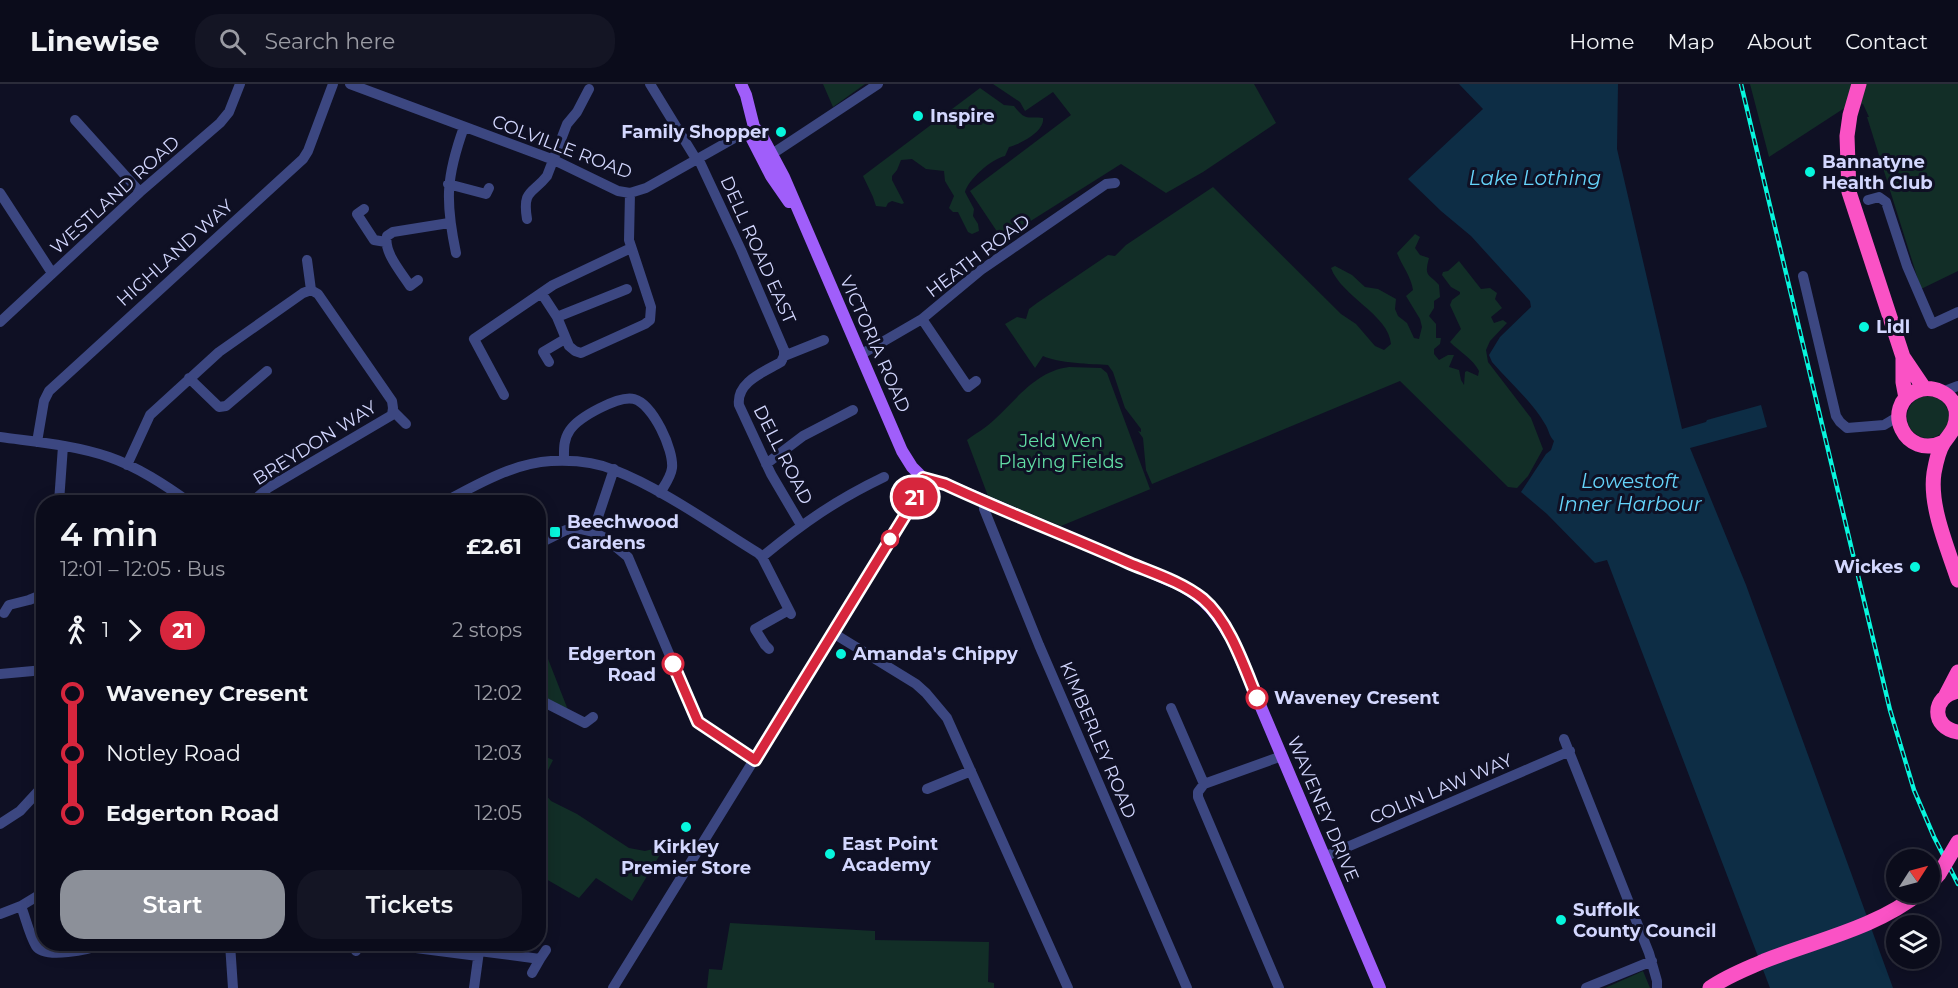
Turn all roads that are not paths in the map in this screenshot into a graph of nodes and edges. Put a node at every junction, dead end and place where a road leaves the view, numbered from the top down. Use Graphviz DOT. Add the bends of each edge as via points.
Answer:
graph roads {
  1 [pos="240,84"];
  2 [pos="333,84"];
  3 [pos="350,84"];
  4 [pos="650,84"];
  5 [pos="741,84"];
  6 [pos="878,84"];
  7 [pos="1859,84"];
  8 [pos="590,89"];
  9 [pos="75,120"];
  10 [pos="464,127"];
  11 [pos="754,127"];
  12 [pos="772,154"];
  13 [pos="697,159"];
  14 [pos="554,160"];
  15 [pos="1115,183"];
  16 [pos="448,184"];
  17 [pos="140,192"];
  18 [pos="0,193"];
  19 [pos="630,193"];
  20 [pos="486,194"];
  21 [pos="1868,200"];
  22 [pos="364,209"];
  23 [pos="527,219"];
  24 [pos="801,220"];
  25 [pos="449,223"];
  26 [pos="386,242"];
  27 [pos="632,248"];
  28 [pos="456,253"];
  29 [pos="307,260"];
  30 [pos="52,273"];
  31 [pos="1803,276"];
  32 [pos="410,286"];
  33 [pos="311,290"];
  34 [pos="627,290"];
  35 [pos="542,294"];
  36 [pos="1958,312"];
  37 [pos="557,317"];
  38 [pos="922,319"];
  39 [pos="0,322"];
  40 [pos="566,339"];
  41 [pos="824,340"];
  42 [pos="860,355"];
  43 [pos="784,356"];
  44 [pos="1903,357"];
  45 [pos="549,362"];
  46 [pos="267,371"];
  47 [pos="189,378"];
  48 [pos="1958,386"];
  49 [pos="972,388"];
  50 [pos="1923,388"];
  51 [pos="1942,392"];
  52 [pos="504,394"];
  53 [pos="1906,398"];
  54 [pos="1956,402"];
  55 [pos="853,410"];
  56 [pos="393,411"];
  57 [pos="1899,416"];
  58 [pos="406,424"];
  59 [pos="1884,425"];
  60 [pos="1904,434"];
  61 [pos="0,437"];
  62 [pos="37,442"];
  63 [pos="1944,442"];
  64 [pos="63,446"];
  65 [pos="1921,446"];
  66 [pos="564,461"];
  67 [pos="766,464"];
  68 [pos="127,465"];
  69 [pos="614,470"];
  70 [pos="1934,476"];
  71 [pos="884,477"];
  72 [pos="923,478"];
  73 [pos="660,493"];
  74 [pos="60,495"];
  75 [pos="179,495"];
  76 [pos="260,495"];
  77 [pos="457,495"];
  78 [pos="984,503"];
  79 [pos="801,525"];
  80 [pos="593,532"];
  81 [pos="546,540"];
  82 [pos="762,557"];
  83 [pos="1958,580"];
  84 [pos="36,597"];
  85 [pos="5,605"];
  86 [pos="833,633"];
  87 [pos="770,649"];
  88 [pos="36,671"];
  89 [pos="1958,672"];
  90 [pos="0,674"];
  91 [pos="1952,693"];
  92 [pos="546,703"];
  93 [pos="1171,708"];
  94 [pos="588,724"];
  95 [pos="1956,735"];
  96 [pos="1564,739"];
  97 [pos="1570,752"];
  98 [pos="1282,756"];
  99 [pos="755,760"];
  100 [pos="971,771"];
  101 [pos="1204,784"];
  102 [pos="927,789"];
  103 [pos="36,794"];
  104 [pos="0,824"];
  105 [pos="1958,842"];
  106 [pos="1324,857"];
  107 [pos="1940,872"];
  108 [pos="36,897"];
  109 [pos="1908,903"];
  110 [pos="21,906"];
  111 [pos="0,914"];
  112 [pos="36,944"];
  113 [pos="42,951"];
  114 [pos="71,951"];
  115 [pos="230,951"];
  116 [pos="479,951"];
  117 [pos="495,951"];
  118 [pos="1652,961"];
  119 [pos="532,973"];
  120 [pos="233,988"];
  121 [pos="474,988"];
  122 [pos="613,988"];
  123 [pos="1068,988"];
  124 [pos="1187,988"];
  125 [pos="1279,988"];
  126 [pos="1380,988"];
  127 [pos="1586,988"];
  128 [pos="1657,988"];
  129 [pos="1710,988"];
  1 -- 17 [label="street, WESTLAND ROAD" via="225,118"];
  2 -- 62 [label="street, HIGHLAND WAY" via="303,159 49,391"];
  3 -- 10 [label="street, COLVILLE ROAD"];
  4 -- 13 [label="street"];
  5 -- 11 [label="main road, VICTORIA ROAD"];
  6 -- 12 [label="street"];
  7 -- 44 [label="highway" via="1847,136 1849,192"];
  8 -- 14 [label="street" via="567,124"];
  9 -- 17 [label="street"];
  10 -- 14 [label="street, COLVILLE ROAD"];
  10 -- 16 [label="street"];
  11 -- 12 [label="main road, VICTORIA ROAD"];
  11 -- 13 [label="street, COLVILLE ROAD"];
  11 -- 24 [label="main road, VICTORIA ROAD" via="752,139"];
  12 -- 24 [label="main road, VICTORIA ROAD"];
  13 -- 19 [label="street, COLVILLE ROAD"];
  13 -- 43 [label="street, DELL ROAD EAST" via="741,250"];
  14 -- 19 [label="street, COLVILLE ROAD"];
  14 -- 23 [label="street" via="548,176 527,196"];
  15 -- 38 [label="street, HEATH ROAD" via="1106,184 981,270"];
  16 -- 20 [label="street"];
  16 -- 25 [label="street"];
  17 -- 30 [label="street, WESTLAND ROAD"];
  18 -- 30 [label="street"];
  19 -- 27 [label="street" via="628,234"];
  21 -- 36 [label="street" via="1879,196 1886,202 1933,329"];
  22 -- 26 [label="street" via="357,214 374,240"];
  24 -- 42 [label="main road, VICTORIA ROAD"];
  25 -- 26 [label="street" via="393,232"];
  25 -- 28 [label="street"];
  26 -- 32 [label="street"];
  27 -- 35 [label="street" via="562,280"];
  27 -- 40 [label="street" via="651,307 650,320 581,353"];
  29 -- 33 [label="street"];
  30 -- 39 [label="street, WESTLAND ROAD"];
  31 -- 59 [label="street" via="1836,416 1847,428"];
  33 -- 47 [label="street" via="219,352"];
  33 -- 56 [label="street, BREYDON WAY" via="318,294 392,401"];
  34 -- 37 [label="street"];
  35 -- 37 [label="street"];
  35 -- 52 [label="street" via="474,339"];
  37 -- 40 [label="street"];
  38 -- 42 [label="street, HEATH ROAD"];
  38 -- 49 [label="street"];
  40 -- 45 [label="street" via="540,348"];
  41 -- 43 [label="street, DELL ROAD"];
  42 -- 72 [label="main road, VICTORIA ROAD" via="902,452"];
  43 -- 67 [label="street, DELL ROAD" via="781,362 747,383 738,396"];
  44 -- 50 [label="highway"];
  44 -- 53 [label="highway"];
  46 -- 47 [label="street" via="226,406 219,406"];
  47 -- 68 [label="street" via="150,415"];
  48 -- 51 [label="street"];
  50 -- 51 [label="highway"];
  50 -- 53 [label="highway"];
  51 -- 54 [label="highway"];
  53 -- 57 [label="highway"];
  54 -- 63 [label="highway" via="1957,424"];
  55 -- 67 [label="street" via="803,436"];
  56 -- 58 [label="street, BREYDON WAY"];
  56 -- 76 [label="street, BREYDON WAY" via="384,421"];
  57 -- 59 [label="street"];
  57 -- 60 [label="highway"];
  59 -- 60 [label="street"];
  60 -- 65 [label="highway"];
  61 -- 62 [label="street"];
  62 -- 64 [label="street"];
  63 -- 65 [label="highway"];
  63 -- 70 [label="highway"];
  64 -- 68 [label="street"];
  64 -- 74 [label="street"];
  65 -- 70 [label="highway"];
  66 -- 69 [label="street"];
  66 -- 73 [label="street" via="564,444 577,423 611,402 634,399 652,413 670,451 672,471"];
  66 -- 77 [label="street" via="505,472"];
  67 -- 79 [label="street, DELL ROAD"];
  68 -- 75 [label="street"];
  69 -- 73 [label="street"];
  69 -- 80 [label="street"];
  70 -- 83 [label="highway" via="1941,527"];
  71 -- 79 [label="street"];
  72 -- 78 [label="main road, WAVENEY DRIVE"];
  72 -- 86 [label="street" via="909,509"];
  73 -- 82 [label="street"];
  78 -- 98 [label="main road, WAVENEY DRIVE" via="1178,584 1202,598 1233,641"];
  78 -- 124 [label="street, KIMBERLEY ROAD" via="1039,645"];
  79 -- 82 [label="street"];
  80 -- 81 [label="street" via="566,530"];
  80 -- 99 [label="street" via="628,557 698,722"];
  82 -- 87 [label="street" via="790,612 755,629"];
  84 -- 85 [label="street"];
  86 -- 99 [label="street"];
  86 -- 100 [label="street" via="926,693 947,718"];
  88 -- 90 [label="street"];
  89 -- 91 [label="highway"];
  91 -- 95 [label="highway" via="1938,711 1941,723"];
  92 -- 94 [label="street"];
  93 -- 101 [label="street"];
  96 -- 97 [label="street"];
  97 -- 106 [label="street, COLIN LAW WAY"];
  97 -- 118 [label="street"];
  98 -- 101 [label="street"];
  98 -- 106 [label="main road, WAVENEY DRIVE"];
  99 -- 122 [label="street"];
  100 -- 102 [label="street"];
  100 -- 123 [label="street"];
  101 -- 125 [label="street" via="1198,797"];
  103 -- 104 [label="street"];
  105 -- 107 [label="highway, bridge"];
  106 -- 126 [label="main road, WAVENEY DRIVE"];
  108 -- 110 [label="street"];
  109 -- 129 [label="highway" via="1863,926 1740,971"];
  110 -- 111 [label="street"];
  110 -- 112 [label="street"];
  113 -- 114 [label="street"];
  115 -- 120 [label="street"];
  116 -- 121 [label="street"];
  117 -- 119 [label="street" via="543,954"];
  118 -- 127 [label="street"];
  118 -- 128 [label="street"];
}
